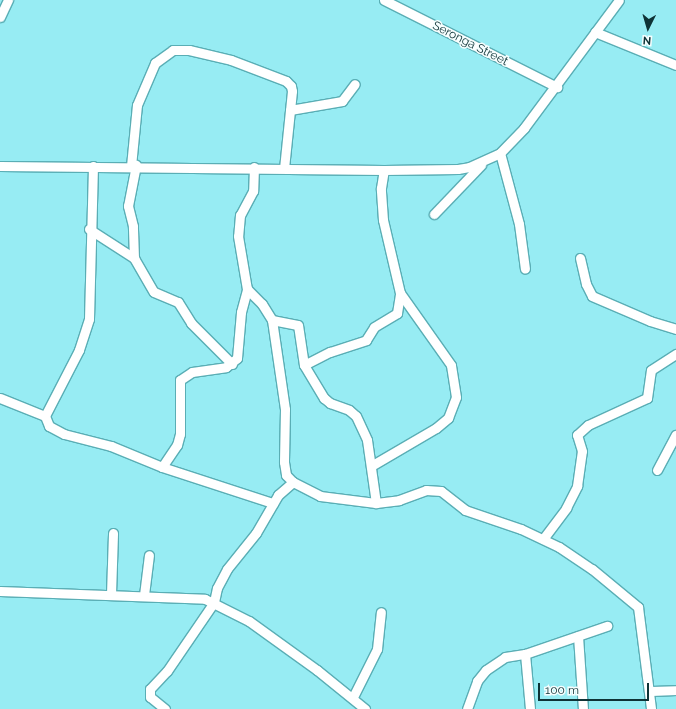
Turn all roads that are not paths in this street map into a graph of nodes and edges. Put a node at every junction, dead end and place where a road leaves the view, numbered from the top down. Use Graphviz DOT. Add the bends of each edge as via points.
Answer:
graph roads {
  1 [pos="8,0"];
  2 [pos="384,0"];
  3 [pos="618,0"];
  4 [pos="0,17"];
  5 [pos="595,32"];
  6 [pos="676,65"];
  7 [pos="355,84"];
  8 [pos="556,87"];
  9 [pos="290,110"];
  10 [pos="500,153"];
  11 [pos="484,162"];
  12 [pos="0,166"];
  13 [pos="93,166"];
  14 [pos="133,166"];
  15 [pos="254,167"];
  16 [pos="284,168"];
  17 [pos="384,170"];
  18 [pos="434,214"];
  19 [pos="90,229"];
  20 [pos="134,258"];
  21 [pos="580,258"];
  22 [pos="525,269"];
  23 [pos="246,289"];
  24 [pos="400,293"];
  25 [pos="272,320"];
  26 [pos="676,329"];
  27 [pos="676,354"];
  28 [pos="232,364"];
  29 [pos="304,365"];
  30 [pos="0,398"];
  31 [pos="45,416"];
  32 [pos="676,435"];
  33 [pos="371,466"];
  34 [pos="162,467"];
  35 [pos="658,470"];
  36 [pos="293,482"];
  37 [pos="376,503"];
  38 [pos="273,504"];
  39 [pos="113,533"];
  40 [pos="543,539"];
  41 [pos="149,555"];
  42 [pos="0,591"];
  43 [pos="111,594"];
  44 [pos="144,595"];
  45 [pos="214,602"];
  46 [pos="380,612"];
  47 [pos="607,626"];
  48 [pos="578,636"];
  49 [pos="525,654"];
  50 [pos="676,690"];
  51 [pos="651,691"];
  52 [pos="355,700"];
  53 [pos="165,709"];
  54 [pos="350,709"];
  55 [pos="366,709"];
  56 [pos="467,709"];
  57 [pos="530,709"];
  58 [pos="583,709"];
  59 [pos="651,709"];
  1 -- 4 [label="street"];
  2 -- 8 [label="street, Seronga Street"];
  3 -- 5 [label="street"];
  5 -- 6 [label="street"];
  5 -- 8 [label="street"];
  7 -- 9 [label="street" via="342,101"];
  8 -- 10 [label="street"];
  9 -- 14 [label="street" via="292,91 286,81 206,52 173,50 155,63 137,105"];
  9 -- 16 [label="street"];
  10 -- 11 [label="street"];
  10 -- 22 [label="street" via="519,224"];
  11 -- 17 [label="street" via="458,169"];
  11 -- 18 [label="street"];
  12 -- 13 [label="street"];
  13 -- 14 [label="street"];
  13 -- 19 [label="street"];
  14 -- 15 [label="street"];
  14 -- 20 [label="street" via="128,214 133,226"];
  15 -- 16 [label="street"];
  15 -- 23 [label="street" via="253,191 238,225"];
  16 -- 17 [label="street"];
  17 -- 24 [label="street" via="381,188 383,220"];
  19 -- 20 [label="street"];
  19 -- 31 [label="street" via="89,319 79,350"];
  20 -- 28 [label="street" via="154,292 178,302 191,323"];
  21 -- 26 [label="street" via="586,284 592,296 650,321"];
  23 -- 25 [label="street" via="262,304"];
  23 -- 28 [label="street" via="237,358"];
  24 -- 29 [label="street" via="397,313 374,327 366,340 330,352"];
  24 -- 33 [label="street" via="451,365 456,397 448,418 436,428"];
  25 -- 29 [label="street" via="298,324"];
  25 -- 36 [label="street" via="285,409 284,462 286,475"];
  27 -- 40 [label="street" via="651,370 647,398 588,425 577,435 582,451 577,486 566,508"];
  28 -- 34 [label="street" via="218,369 192,372 180,380 180,434 177,445"];
  29 -- 33 [label="street" via="324,398 356,416 367,440"];
  30 -- 31 [label="street"];
  31 -- 34 [label="street" via="49,426 64,434 111,446"];
  32 -- 35 [label="street"];
  33 -- 37 [label="street"];
  34 -- 38 [label="street"];
  36 -- 37 [label="street" via="320,496"];
  36 -- 38 [label="street" via="278,495"];
  37 -- 40 [label="street" via="399,500 426,490 441,491 465,510"];
  38 -- 45 [label="street" via="256,532 227,569 217,588"];
  39 -- 43 [label="street"];
  40 -- 51 [label="street" via="592,568 638,607 645,668"];
  41 -- 44 [label="street"];
  42 -- 43 [label="street"];
  43 -- 44 [label="street"];
  44 -- 45 [label="street" via="191,597"];
  45 -- 52 [label="street" via="249,622"];
  45 -- 53 [label="street" via="167,671 150,689 150,697"];
  46 -- 52 [label="street" via="377,649"];
  47 -- 48 [label="street"];
  48 -- 49 [label="street"];
  48 -- 58 [label="street"];
  49 -- 56 [label="street" via="505,657 486,670 477,681"];
  49 -- 57 [label="street"];
  50 -- 51 [label="street"];
  51 -- 59 [label="street"];
  52 -- 54 [label="street"];
  52 -- 55 [label="street"];
}
